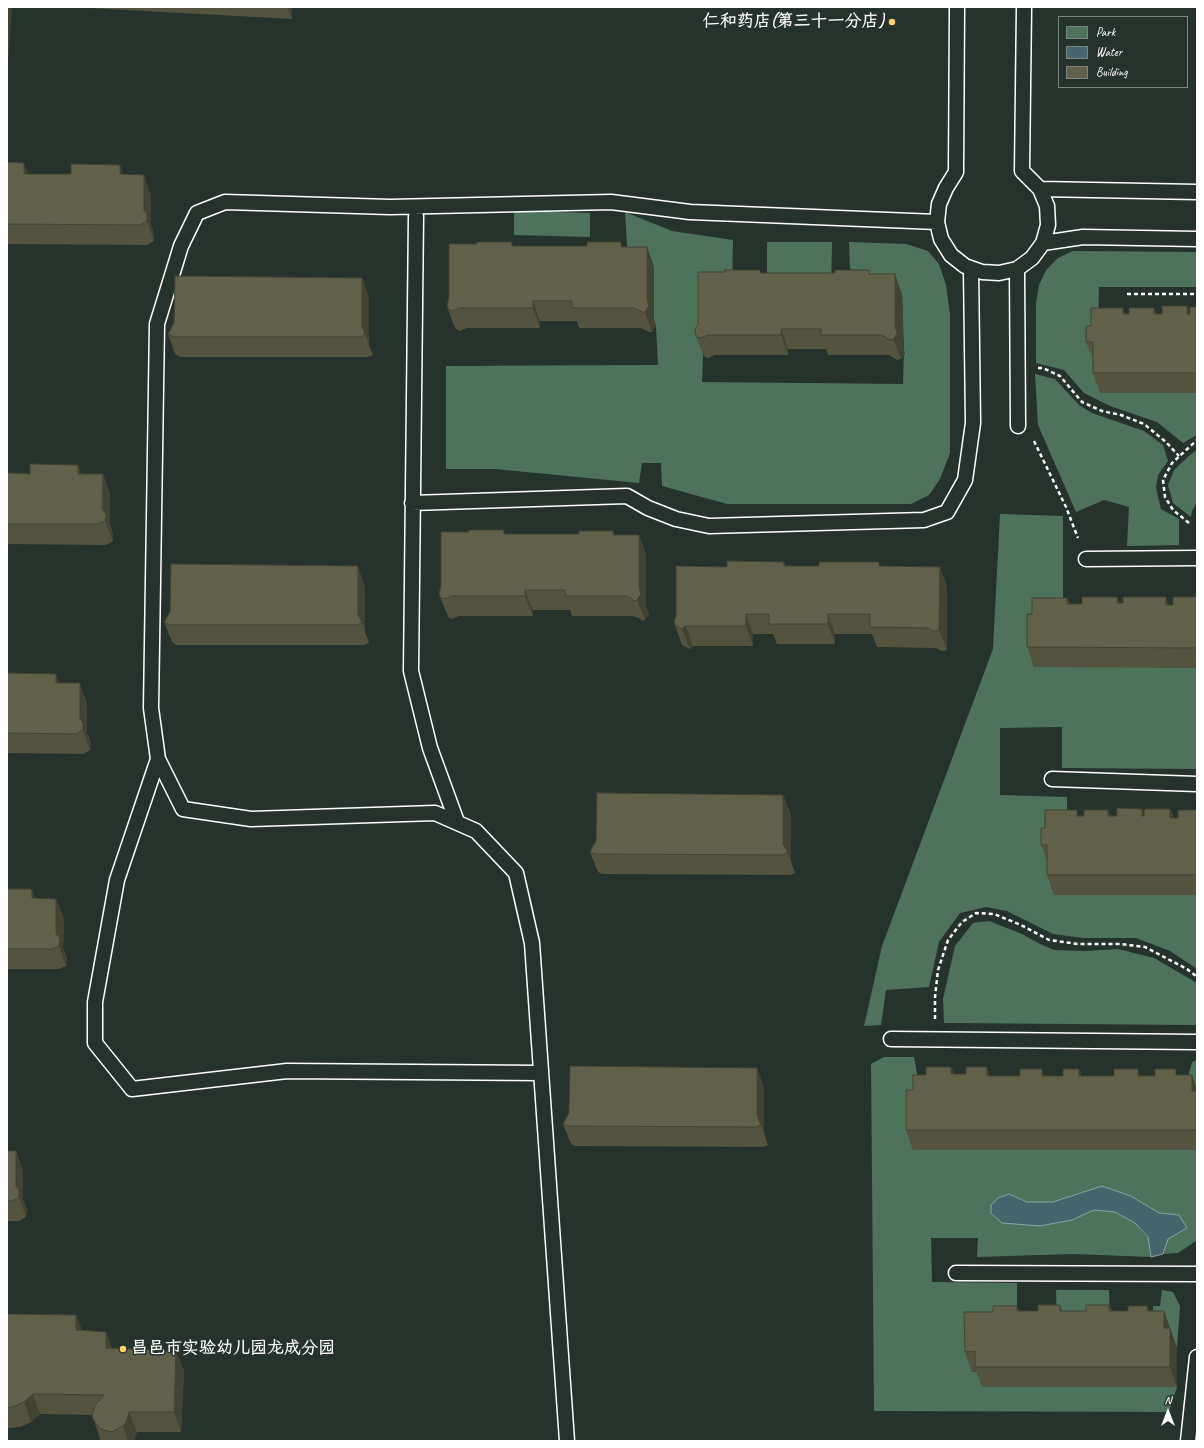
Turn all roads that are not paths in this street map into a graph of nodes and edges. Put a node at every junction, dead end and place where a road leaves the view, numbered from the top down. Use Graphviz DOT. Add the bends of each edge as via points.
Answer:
graph roads {
  1 [pos="956,7"];
  2 [pos="1024,7"];
  3 [pos="1040,189"];
  4 [pos="1197,192"];
  5 [pos="416,216"];
  6 [pos="937,222"];
  7 [pos="1197,239"];
  8 [pos="1043,243"];
  9 [pos="971,268"];
  10 [pos="1017,268"];
  11 [pos="1018,426"];
  12 [pos="412,503"];
  13 [pos="1197,558"];
  14 [pos="1086,559"];
  15 [pos="158,759"];
  16 [pos="1052,779"];
  17 [pos="1197,784"];
  18 [pos="457,822"];
  19 [pos="891,1039"];
  20 [pos="1197,1042"];
  21 [pos="541,1073"];
  22 [pos="956,1273"];
  23 [pos="1197,1274"];
  24 [pos="1197,1357"];
  25 [pos="567,1441"];
  26 [pos="1188,1441"];
  1 -- 6 [label="lane" via="956,172 939,204"];
  2 -- 3 [label="lane" via="1022,171"];
  3 -- 4 [label="lane"];
  3 -- 8 [label="lane" via="1048,206 1048,225"];
  5 -- 12 [label="lane"];
  6 -- 9 [label="lane" via="941,240 951,255"];
  6 -- 15 [label="lane" via="690,212 611,202 390,207 225,202 197,213 181,246 157,324 150,708"];
  7 -- 8 [label="lane" via="1083,237"];
  8 -- 10 [label="lane" via="1032,258"];
  9 -- 10 [label="lane" via="982,272 999,273"];
  9 -- 12 [label="lane" via="972,423 965,480 947,512 924,520 709,526 676,519 627,496"];
  10 -- 11 [label="lane"];
  12 -- 18 [label="lane" via="411,671 430,748"];
  13 -- 14 [label="lane"];
  15 -- 18 [label="lane" via="183,809 252,819 435,813"];
  15 -- 21 [label="lane" via="117,880 95,1002 95,1043 132,1090 287,1071"];
  16 -- 17 [label="lane"];
  18 -- 21 [label="lane" via="476,831 516,873 532,943"];
  19 -- 20 [label="lane"];
  21 -- 25 [label="lane"];
  22 -- 23 [label="lane"];
  24 -- 26 [label="lane"];
}
